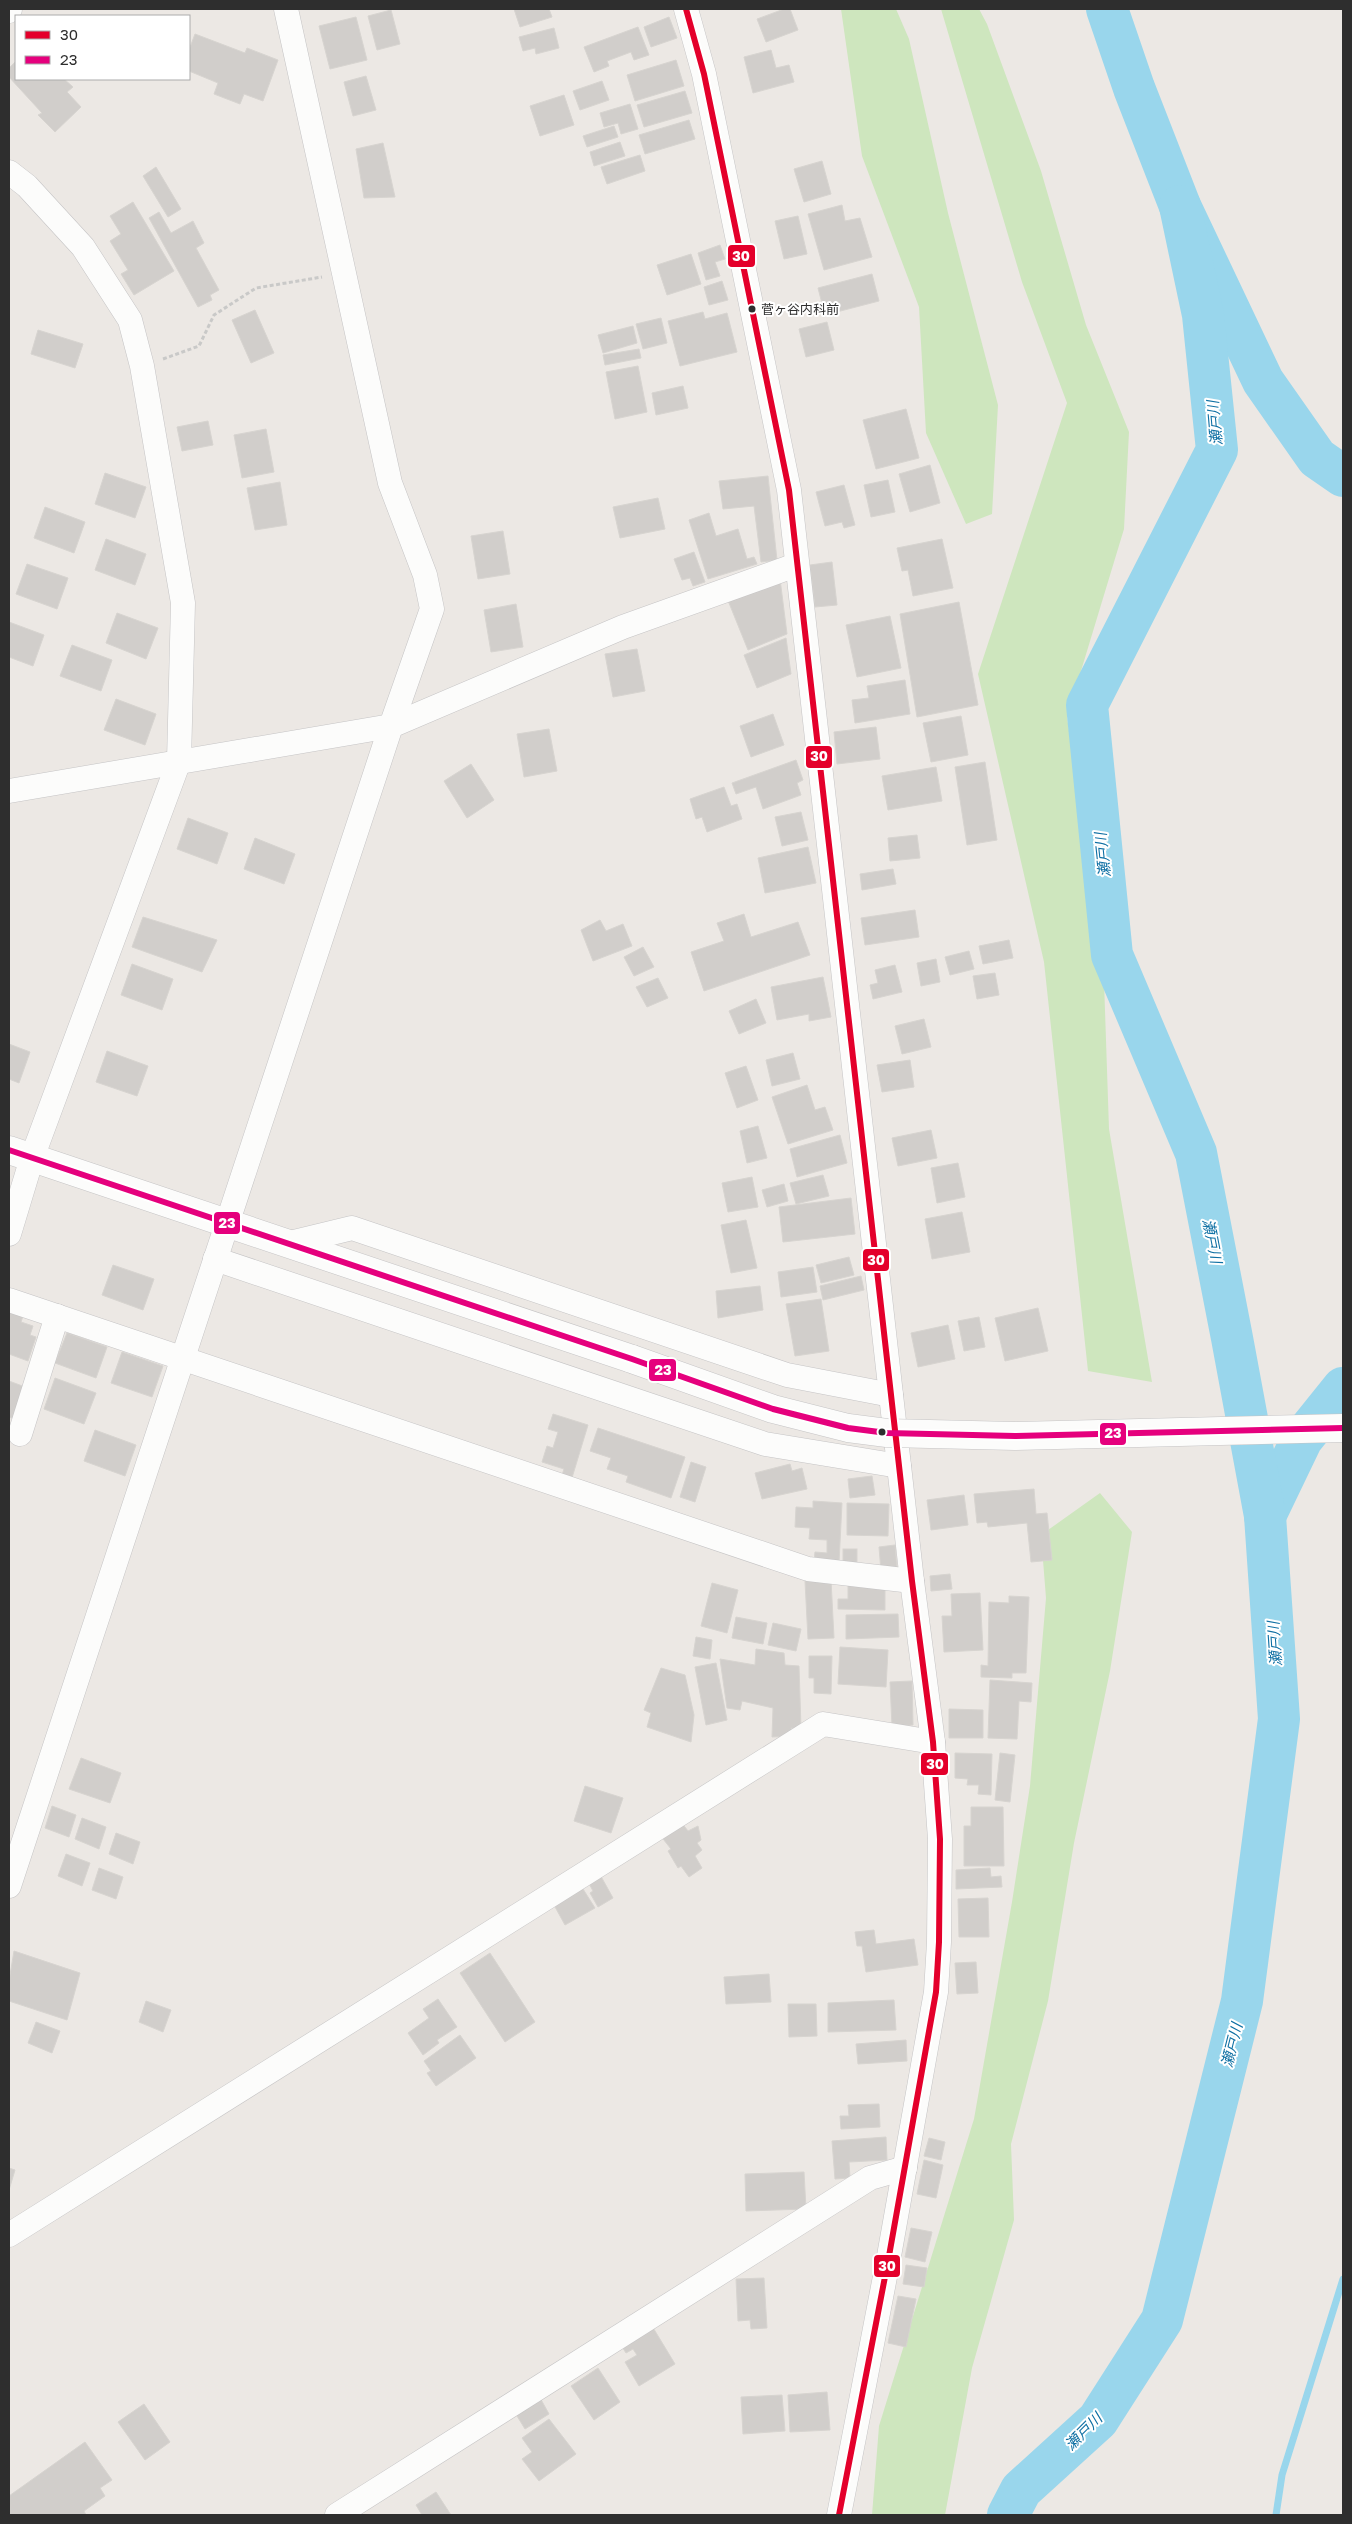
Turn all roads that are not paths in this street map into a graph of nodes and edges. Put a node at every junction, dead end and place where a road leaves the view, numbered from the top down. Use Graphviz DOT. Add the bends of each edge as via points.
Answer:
graph roads {
  1 [pos="286,9"];
  2 [pos="686,9"];
  3 [pos="9,172"];
  4 [pos="796,565"];
  5 [pos="391,726"];
  6 [pos="179,761"];
  7 [pos="9,791"];
  8 [pos="20,1154"];
  9 [pos="226,1224"];
  10 [pos="9,1234"];
  11 [pos="286,1244"];
  12 [pos="215,1259"];
  13 [pos="9,1300"];
  14 [pos="57,1316"];
  15 [pos="182,1358"];
  16 [pos="891,1395"];
  17 [pos="1343,1428"];
  18 [pos="20,1434"];
  19 [pos="899,1466"];
  20 [pos="912,1581"];
  21 [pos="933,1742"];
  22 [pos="9,1886"];
  23 [pos="905,2168"];
  24 [pos="9,2235"];
  25 [pos="336,2515"];
  26 [pos="839,2515"];
  1 -- 5 [label="street" via="390,483 425,575 432,609"];
  2 -- 4 [label="street" via="704,74 769,385 789,490"];
  3 -- 6 [label="street" via="27,186 83,247 130,320 142,366 183,603"];
  4 -- 5 [label="street" via="623,627"];
  4 -- 16 [label="street"];
  5 -- 6 [label="street"];
  5 -- 9 [label="street"];
  6 -- 7 [label="street"];
  6 -- 8 [label="street"];
  8 -- 9 [label="street"];
  8 -- 10 [label="street"];
  9 -- 11 [label="street"];
  9 -- 12 [label="street"];
  11 -- 16 [label="street" via="352,1228 787,1375"];
  11 -- 17 [label="street, bridge" via="773,1409 848,1428 887,1433 1015,1436"];
  12 -- 15 [label="street"];
  12 -- 19 [label="street" via="765,1444"];
  13 -- 14 [label="street"];
  14 -- 15 [label="street"];
  14 -- 18 [label="street"];
  15 -- 20 [label="street" via="808,1570"];
  15 -- 22 [label="street"];
  16 -- 19 [label="street"];
  19 -- 20 [label="street"];
  20 -- 21 [label="street"];
  21 -- 23 [label="street" via="940,1839 936,1992"];
  21 -- 24 [label="street" via="823,1724"];
  23 -- 25 [label="street" via="870,2178"];
  23 -- 26 [label="street"];
}
